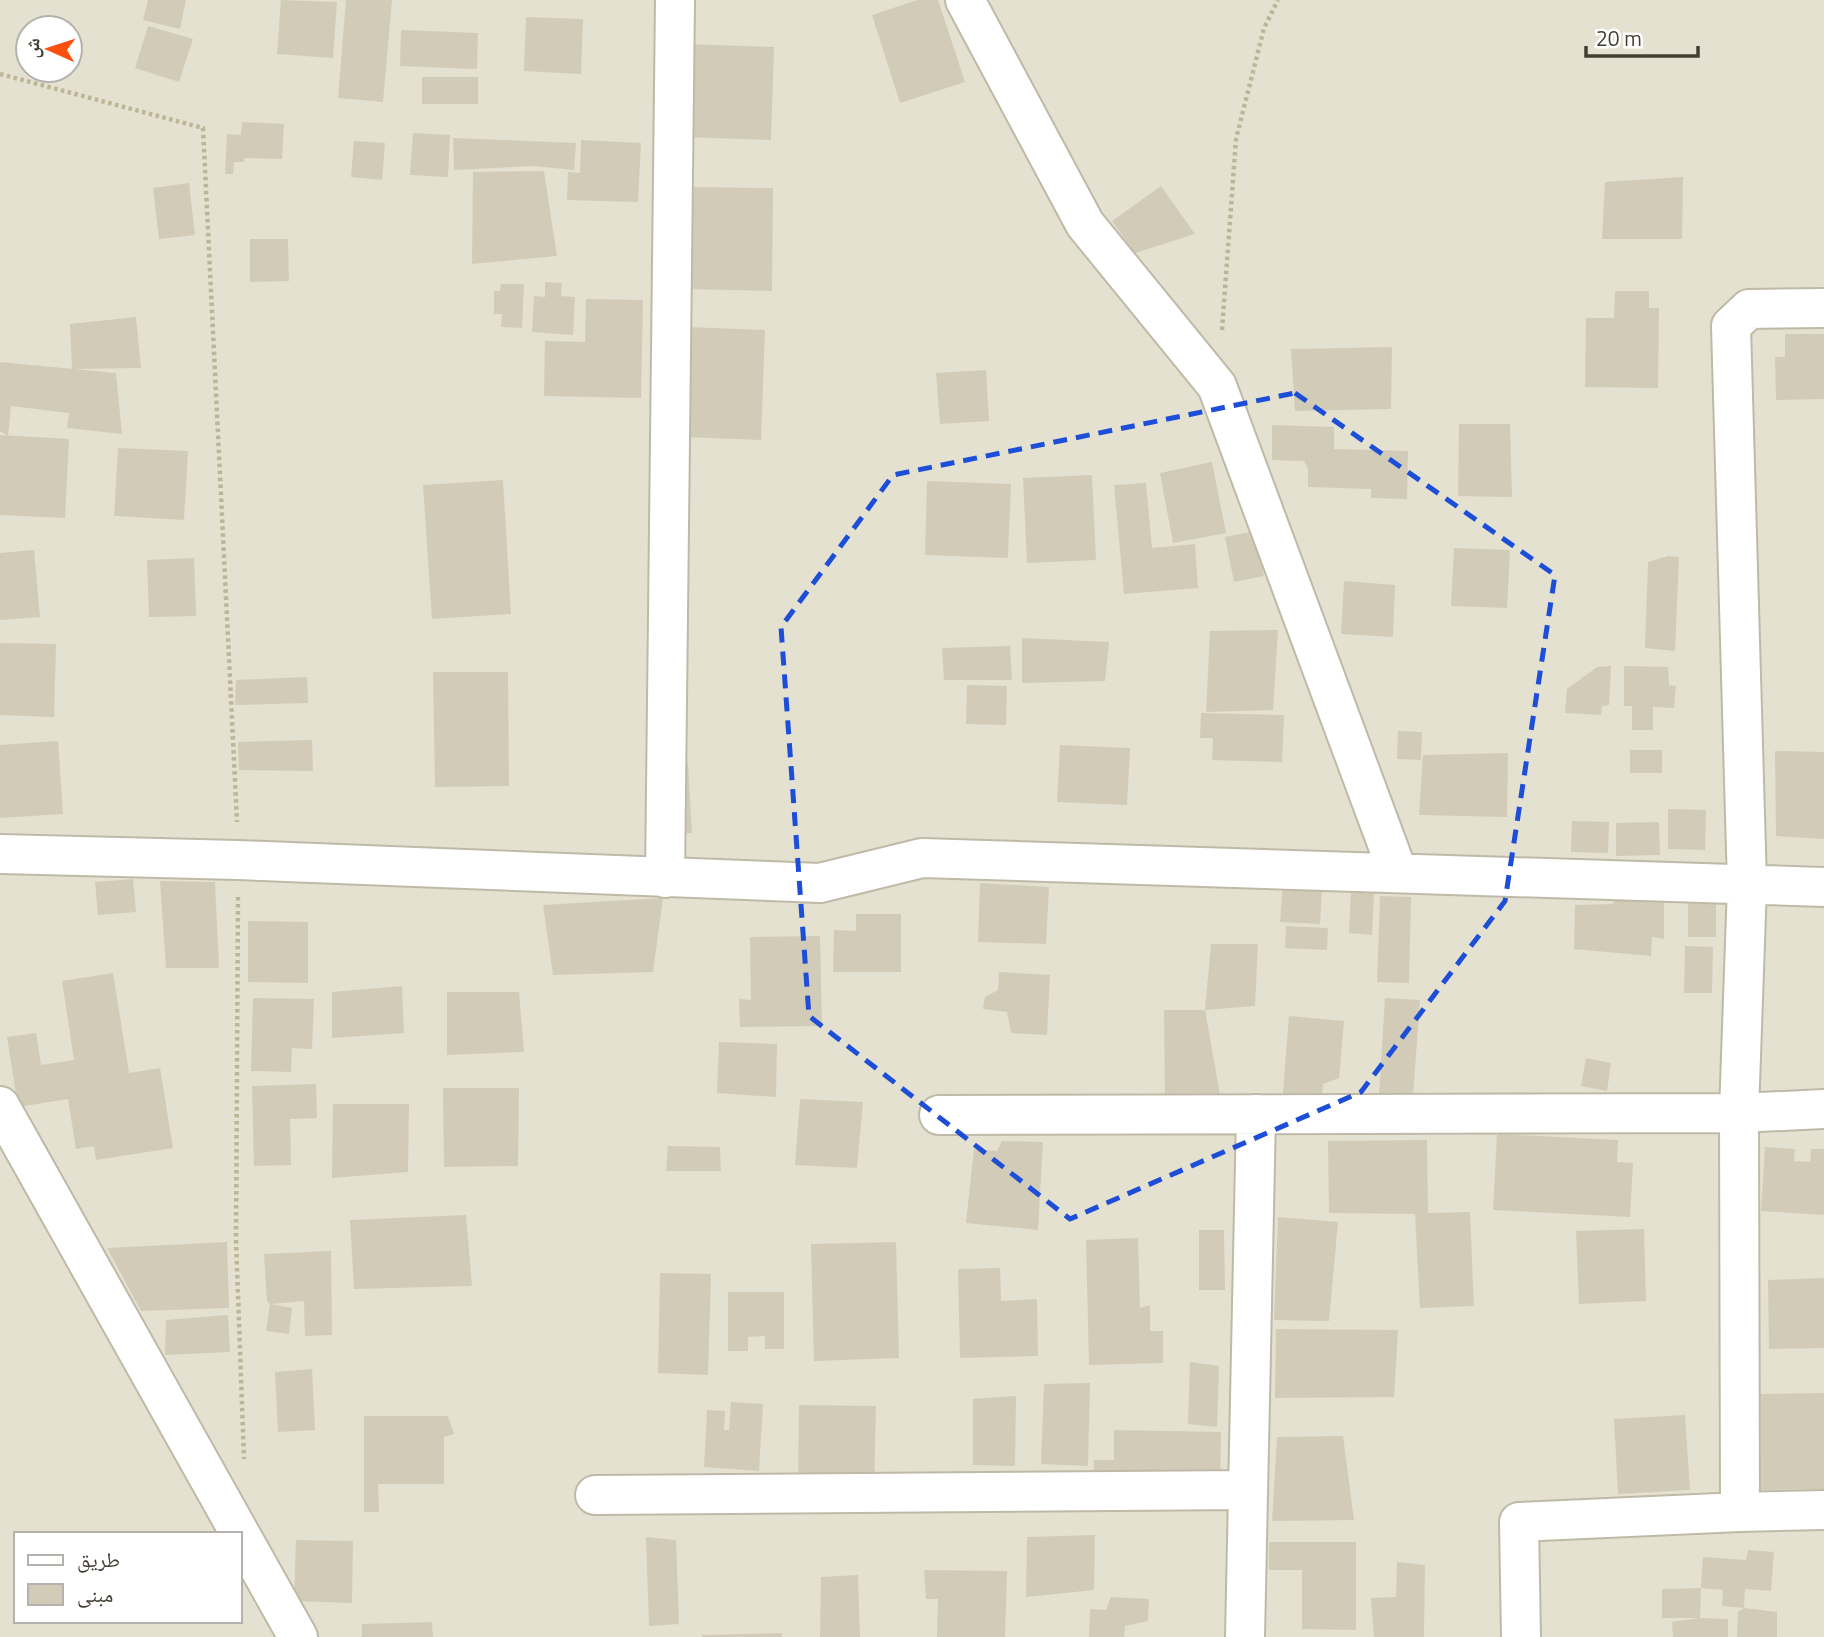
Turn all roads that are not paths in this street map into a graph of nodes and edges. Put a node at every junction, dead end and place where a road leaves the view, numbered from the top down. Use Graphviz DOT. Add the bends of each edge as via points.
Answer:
graph roads {
  1 [pos="675,0"];
  2 [pos="965,0"];
  3 [pos="1824,307"];
  4 [pos="0,854"];
  5 [pos="1398,873"];
  6 [pos="665,878"];
  7 [pos="1747,885"];
  8 [pos="1824,887"];
  9 [pos="0,1106"];
  10 [pos="1824,1109"];
  11 [pos="1740,1113"];
  12 [pos="1256,1114"];
  13 [pos="939,1115"];
  14 [pos="1248,1490"];
  15 [pos="596,1495"];
  16 [pos="1824,1510"];
  17 [pos="1740,1511"];
  18 [pos="239,1532"];
  19 [pos="242,1537"];
  20 [pos="298,1637"];
  21 [pos="1245,1637"];
  22 [pos="1521,1637"];
  1 -- 6 [label="street"];
  2 -- 5 [label="street" via="1085,224 1217,386"];
  3 -- 7 [label="street" via="1749,309 1731,326"];
  4 -- 6 [label="street"];
  5 -- 6 [label="street" via="922,858 820,883"];
  5 -- 7 [label="street"];
  7 -- 8 [label="street"];
  7 -- 11 [label="street"];
  9 -- 18 [label="street"];
  10 -- 11 [label="street"];
  11 -- 12 [label="street"];
  11 -- 17 [label="street"];
  12 -- 13 [label="street"];
  12 -- 14 [label="street"];
  14 -- 15 [label="street"];
  14 -- 21 [label="street"];
  16 -- 17 [label="street"];
  17 -- 22 [label="street" via="1519,1522"];
  19 -- 20 [label="street"];
}
